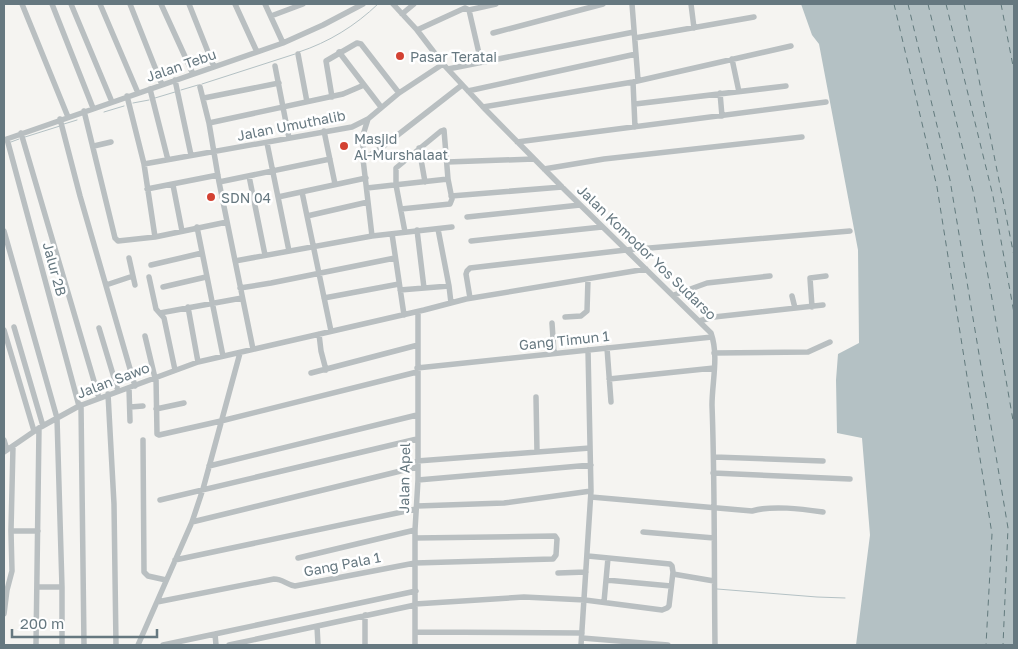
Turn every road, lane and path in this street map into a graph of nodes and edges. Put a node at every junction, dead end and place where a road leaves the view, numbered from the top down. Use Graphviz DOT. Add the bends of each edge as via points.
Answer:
graph roads {
  1 [pos="22,4"];
  2 [pos="52,4"];
  3 [pos="71,4"];
  4 [pos="100,4"];
  5 [pos="130,4"];
  6 [pos="160,4"];
  7 [pos="189,4"];
  8 [pos="235,4"];
  9 [pos="265,4"];
  10 [pos="303,4"];
  11 [pos="363,4"];
  12 [pos="393,4"];
  13 [pos="414,4"];
  14 [pos="496,4"];
  15 [pos="603,4"];
  16 [pos="632,4"];
  17 [pos="691,4"];
  18 [pos="466,7"];
  19 [pos="402,14"];
  20 [pos="271,16"];
  21 [pos="754,17"];
  22 [pos="694,28"];
  23 [pos="417,30"];
  24 [pos="493,33"];
  25 [pos="634,35"];
  26 [pos="283,43"];
  27 [pos="791,46"];
  28 [pos="257,52"];
  29 [pos="339,52"];
  30 [pos="298,54"];
  31 [pos="636,54"];
  32 [pos="732,59"];
  33 [pos="481,62"];
  34 [pos="443,64"];
  35 [pos="275,66"];
  36 [pos="214,67"];
  37 [pos="448,69"];
  38 [pos="193,74"];
  39 [pos="175,80"];
  40 [pos="636,81"];
  41 [pos="279,83"];
  42 [pos="162,84"];
  43 [pos="364,85"];
  44 [pos="462,85"];
  45 [pos="786,86"];
  46 [pos="200,87"];
  47 [pos="150,89"];
  48 [pos="468,91"];
  49 [pos="739,92"];
  50 [pos="138,93"];
  51 [pos="720,93"];
  52 [pos="399,94"];
  53 [pos="127,96"];
  54 [pos="332,97"];
  55 [pos="204,98"];
  56 [pos="112,102"];
  57 [pos="307,102"];
  58 [pos="826,102"];
  59 [pos="635,104"];
  60 [pos="381,107"];
  61 [pos="483,107"];
  62 [pos="93,108"];
  63 [pos="284,108"];
  64 [pos="84,111"];
  65 [pos="722,116"];
  66 [pos="68,117"];
  67 [pos="368,119"];
  68 [pos="60,121"];
  69 [pos="209,123"];
  70 [pos="352,127"];
  71 [pos="635,127"];
  72 [pos="324,131"];
  73 [pos="363,135"];
  74 [pos="22,137"];
  75 [pos="802,137"];
  76 [pos="289,138"];
  77 [pos="6,140"];
  78 [pos="111,142"];
  79 [pos="517,142"];
  80 [pos="267,143"];
  81 [pos="94,146"];
  82 [pos="419,148"];
  83 [pos="214,152"];
  84 [pos="191,155"];
  85 [pos="330,159"];
  86 [pos="364,159"];
  87 [pos="534,159"];
  88 [pos="168,160"];
  89 [pos="447,162"];
  90 [pos="144,164"];
  91 [pos="544,169"];
  92 [pos="272,172"];
  93 [pos="218,175"];
  94 [pos="249,176"];
  95 [pos="366,178"];
  96 [pos="448,179"];
  97 [pos="219,182"];
  98 [pos="425,182"];
  99 [pos="334,184"];
  100 [pos="172,185"];
  101 [pos="396,185"];
  102 [pos="562,187"];
  103 [pos="367,188"];
  104 [pos="148,189"];
  105 [pos="302,192"];
  106 [pos="451,196"];
  107 [pos="278,197"];
  108 [pos="368,202"];
  109 [pos="580,205"];
  110 [pos="401,209"];
  111 [pos="307,216"];
  112 [pos="467,217"];
  113 [pos="227,222"];
  114 [pos="197,227"];
  115 [pos="452,227"];
  116 [pos="602,227"];
  117 [pos="438,228"];
  118 [pos="417,230"];
  119 [pos="4,231"];
  120 [pos="182,231"];
  121 [pos="850,231"];
  122 [pos="405,232"];
  123 [pos="392,234"];
  124 [pos="372,236"];
  125 [pos="155,238"];
  126 [pos="471,241"];
  127 [pos="314,246"];
  128 [pos="626,250"];
  129 [pos="289,251"];
  130 [pos="202,253"];
  131 [pos="265,255"];
  132 [pos="129,258"];
  133 [pos="395,258"];
  134 [pos="235,261"];
  135 [pos="151,265"];
  136 [pos="646,269"];
  137 [pos="319,273"];
  138 [pos="133,276"];
  139 [pos="770,276"];
  140 [pos="826,276"];
  141 [pos="149,277"];
  142 [pos="206,277"];
  143 [pos="588,279"];
  144 [pos="106,285"];
  145 [pos="135,285"];
  146 [pos="449,286"];
  147 [pos="163,287"];
  148 [pos="400,287"];
  149 [pos="240,288"];
  150 [pos="424,288"];
  151 [pos="674,295"];
  152 [pos="792,296"];
  153 [pos="242,298"];
  154 [pos="324,298"];
  155 [pos="470,298"];
  156 [pos="212,302"];
  157 [pos="451,303"];
  158 [pos="823,305"];
  159 [pos="188,307"];
  160 [pos="812,307"];
  161 [pos="795,308"];
  162 [pos="421,311"];
  163 [pos="160,313"];
  164 [pos="404,315"];
  165 [pos="565,317"];
  166 [pos="699,321"];
  167 [pos="552,323"];
  168 [pos="14,327"];
  169 [pos="99,328"];
  170 [pos="4,330"];
  171 [pos="332,331"];
  172 [pos="319,334"];
  173 [pos="145,336"];
  174 [pos="712,336"];
  175 [pos="830,342"];
  176 [pos="418,345"];
  177 [pos="607,348"];
  178 [pos="253,350"];
  179 [pos="588,350"];
  180 [pos="240,353"];
  181 [pos="554,353"];
  182 [pos="714,353"];
  183 [pos="224,356"];
  184 [pos="198,362"];
  185 [pos="714,368"];
  186 [pos="175,370"];
  187 [pos="326,370"];
  188 [pos="417,370"];
  189 [pos="311,373"];
  190 [pos="155,378"];
  191 [pos="609,379"];
  192 [pos="132,387"];
  193 [pos="118,391"];
  194 [pos="108,394"];
  195 [pos="536,396"];
  196 [pos="99,398"];
  197 [pos="611,402"];
  198 [pos="184,403"];
  199 [pos="80,406"];
  200 [pos="143,406"];
  201 [pos="130,407"];
  202 [pos="156,409"];
  203 [pos="417,415"];
  204 [pos="57,418"];
  205 [pos="130,421"];
  206 [pos="221,421"];
  207 [pos="39,428"];
  208 [pos="417,439"];
  209 [pos="4,440"];
  210 [pos="143,440"];
  211 [pos="13,446"];
  212 [pos="590,448"];
  213 [pos="5,451"];
  214 [pos="537,452"];
  215 [pos="714,457"];
  216 [pos="823,461"];
  217 [pos="417,464"];
  218 [pos="592,465"];
  219 [pos="209,466"];
  220 [pos="713,473"];
  221 [pos="850,478"];
  222 [pos="418,480"];
  223 [pos="203,489"];
  224 [pos="591,494"];
  225 [pos="160,500"];
  226 [pos="417,508"];
  227 [pos="714,508"];
  228 [pos="823,512"];
  229 [pos="192,522"];
  230 [pos="415,530"];
  231 [pos="11,531"];
  232 [pos="38,531"];
  233 [pos="644,532"];
  234 [pos="415,538"];
  235 [pos="714,538"];
  236 [pos="588,556"];
  237 [pos="298,558"];
  238 [pos="608,558"];
  239 [pos="175,560"];
  240 [pos="415,563"];
  241 [pos="586,572"];
  242 [pos="558,573"];
  243 [pos="672,574"];
  244 [pos="166,580"];
  245 [pos="606,580"];
  246 [pos="714,581"];
  247 [pos="671,586"];
  248 [pos="38,587"];
  249 [pos="62,587"];
  250 [pos="416,591"];
  251 [pos="585,600"];
  252 [pos="157,602"];
  253 [pos="604,602"];
  254 [pos="415,604"];
  255 [pos="4,614"];
  256 [pos="365,616"];
  257 [pos="317,626"];
  258 [pos="416,632"];
  259 [pos="215,634"];
  260 [pos="582,635"];
  261 [pos="269,636"];
  262 [pos="36,645"];
  263 [pos="62,645"];
  264 [pos="84,645"];
  265 [pos="116,645"];
  266 [pos="138,645"];
  267 [pos="163,645"];
  268 [pos="216,645"];
  269 [pos="229,645"];
  270 [pos="269,645"];
  271 [pos="318,645"];
  272 [pos="365,645"];
  273 [pos="415,645"];
  274 [pos="582,645"];
  275 [pos="668,645"];
  276 [pos="715,645"];
  1 -- 66 [label="street"];
  2 -- 62 [label="street"];
  3 -- 56 [label="street"];
  4 -- 50 [label="street"];
  5 -- 42 [label="street"];
  6 -- 38 [label="street"];
  7 -- 36 [label="street"];
  8 -- 28 [label="street"];
  9 -- 20 [label="street"];
  10 -- 20 [label="street"];
  11 -- 26 [label="street, Jalan Tebu"];
  12 -- 19 [label="street, Jalan Komodor Yos Sudarso"];
  13 -- 19 [label="street"];
  14 -- 18 [label="street"];
  15 -- 24 [label="street"];
  16 -- 25 [label="street"];
  17 -- 22 [label="street"];
  18 -- 23 [label="street"];
  18 -- 33 [label="street"];
  19 -- 23 [label="street, Jalan Komodor Yos Sudarso"];
  20 -- 26 [label="street"];
  21 -- 22 [label="street"];
  22 -- 25 [label="street"];
  23 -- 34 [label="street, Jalan Komodor Yos Sudarso"];
  25 -- 31 [label="street"];
  25 -- 33 [label="street"];
  26 -- 28 [label="street, Jalan Tebu"];
  27 -- 32 [label="street"];
  28 -- 36 [label="street, Jalan Tebu"];
  29 -- 43 [label="street"];
  29 -- 52 [label="street" via="361,44"];
  29 -- 54 [label="street" via="326,60"];
  30 -- 57 [label="street"];
  31 -- 40 [label="street"];
  31 -- 48 [label="street"];
  32 -- 40 [label="street"];
  32 -- 49 [label="street"];
  33 -- 37 [label="street"];
  34 -- 37 [label="street, Jalan Komodor Yos Sudarso"];
  34 -- 52 [label="street, Jalan Umuthalib"];
  35 -- 41 [label="street"];
  36 -- 38 [label="street, Jalan Tebu"];
  37 -- 44 [label="street, Jalan Komodor Yos Sudarso"];
  38 -- 39 [label="street, Jalan Tebu"];
  39 -- 42 [label="street, Jalan Tebu"];
  39 -- 84 [label="street"];
  40 -- 59 [label="street"];
  40 -- 61 [label="street"];
  41 -- 55 [label="street"];
  41 -- 63 [label="street"];
  42 -- 47 [label="street, Jalan Tebu"];
  43 -- 54 [label="street"];
  43 -- 60 [label="street"];
  44 -- 48 [label="street, Jalan Komodor Yos Sudarso"];
  44 -- 86 [label="street"];
  45 -- 49 [label="street"];
  46 -- 55 [label="street"];
  47 -- 50 [label="street, Jalan Tebu"];
  47 -- 88 [label="street"];
  48 -- 61 [label="street, Jalan Komodor Yos Sudarso"];
  49 -- 51 [label="street"];
  50 -- 53 [label="street, Jalan Tebu"];
  51 -- 59 [label="street"];
  51 -- 65 [label="street"];
  52 -- 60 [label="street, Jalan Umuthalib"];
  53 -- 56 [label="street, Jalan Tebu"];
  53 -- 90 [label="street"];
  54 -- 57 [label="street"];
  55 -- 69 [label="street"];
  56 -- 62 [label="street, Jalan Tebu"];
  57 -- 63 [label="street"];
  58 -- 65 [label="street"];
  59 -- 71 [label="street"];
  60 -- 67 [label="street, Jalan Umuthalib"];
  61 -- 79 [label="street, Jalan Komodor Yos Sudarso"];
  62 -- 64 [label="street, Jalan Tebu"];
  63 -- 69 [label="street"];
  63 -- 76 [label="street"];
  64 -- 66 [label="street, Jalan Tebu"];
  64 -- 81 [label="street"];
  65 -- 71 [label="street"];
  66 -- 68 [label="street, Jalan Tebu"];
  67 -- 70 [label="street, Jalan Umuthalib"];
  67 -- 73 [label="street"];
  68 -- 74 [label="street, Jalan Tebu"];
  68 -- 144 [label="street"];
  69 -- 83 [label="street"];
  70 -- 72 [label="street, Jalan Umuthalib"];
  70 -- 73 [label="street"];
  71 -- 79 [label="street"];
  72 -- 76 [label="street, Jalan Umuthalib"];
  72 -- 85 [label="street"];
  73 -- 86 [label="street"];
  74 -- 77 [label="street, Jalan Tebu"];
  74 -- 196 [label="street"];
  75 -- 91 [label="street" via="604,159"];
  76 -- 80 [label="street, Jalan Umuthalib"];
  77 -- 199 [label="street, Jalur 2B"];
  78 -- 81 [label="street"];
  79 -- 87 [label="street, Jalan Komodor Yos Sudarso"];
  80 -- 83 [label="street, Jalan Umuthalib"];
  80 -- 92 [label="street"];
  81 -- 125 [label="street" via="115,238 119,242"];
  82 -- 89 [label="street" via="444,130"];
  82 -- 98 [label="street"];
  82 -- 101 [label="street" via="396,168"];
  83 -- 84 [label="street, Jalan Umuthalib"];
  83 -- 93 [label="street"];
  84 -- 88 [label="street, Jalan Umuthalib"];
  85 -- 92 [label="street"];
  85 -- 99 [label="street"];
  86 -- 95 [label="street"];
  87 -- 89 [label="street"];
  87 -- 91 [label="street, Jalan Komodor Yos Sudarso"];
  88 -- 90 [label="street, Jalan Umuthalib"];
  89 -- 96 [label="street"];
  90 -- 104 [label="street"];
  91 -- 102 [label="street, Jalan Komodor Yos Sudarso"];
  92 -- 94 [label="street"];
  92 -- 107 [label="street"];
  93 -- 97 [label="street"];
  93 -- 100 [label="street"];
  94 -- 97 [label="street"];
  94 -- 131 [label="street"];
  95 -- 99 [label="street"];
  95 -- 103 [label="street"];
  96 -- 98 [label="street"];
  96 -- 106 [label="street"];
  97 -- 113 [label="street"];
  98 -- 101 [label="street"];
  99 -- 105 [label="street"];
  100 -- 104 [label="street"];
  100 -- 120 [label="street"];
  101 -- 103 [label="street"];
  101 -- 110 [label="street"];
  102 -- 106 [label="street"];
  102 -- 109 [label="street, Jalan Komodor Yos Sudarso"];
  103 -- 108 [label="street"];
  104 -- 125 [label="street"];
  105 -- 107 [label="street"];
  105 -- 111 [label="street"];
  106 -- 110 [label="street" via="452,202 448,205"];
  107 -- 129 [label="street"];
  108 -- 111 [label="street"];
  108 -- 124 [label="street"];
  109 -- 112 [label="street"];
  109 -- 116 [label="street, Jalan Komodor Yos Sudarso"];
  110 -- 122 [label="street"];
  111 -- 127 [label="street"];
  113 -- 114 [label="street"];
  113 -- 134 [label="street"];
  114 -- 120 [label="street"];
  114 -- 130 [label="street"];
  115 -- 117 [label="street"];
  116 -- 126 [label="street"];
  116 -- 128 [label="street, Jalan Komodor Yos Sudarso"];
  117 -- 118 [label="street"];
  117 -- 146 [label="street"];
  118 -- 122 [label="street"];
  118 -- 150 [label="street"];
  119 -- 204 [label="street"];
  120 -- 125 [label="street"];
  121 -- 128 [label="street"];
  122 -- 123 [label="street"];
  123 -- 124 [label="street"];
  123 -- 133 [label="street"];
  124 -- 127 [label="street"];
  127 -- 129 [label="street"];
  127 -- 137 [label="street"];
  128 -- 136 [label="street, Jalan Komodor Yos Sudarso"];
  128 -- 155 [label="street" via="470,268 466,274"];
  129 -- 131 [label="street"];
  130 -- 135 [label="street"];
  130 -- 142 [label="street"];
  131 -- 134 [label="street"];
  132 -- 138 [label="street"];
  133 -- 137 [label="street"];
  133 -- 148 [label="street"];
  134 -- 149 [label="street"];
  136 -- 143 [label="street, Jalan Sawo"];
  136 -- 151 [label="street, Jalan Komodor Yos Sudarso"];
  137 -- 149 [label="street"];
  137 -- 154 [label="street"];
  138 -- 144 [label="street"];
  138 -- 145 [label="street"];
  139 -- 151 [label="street" via="707,283"];
  140 -- 160 [label="street" via="810,278"];
  141 -- 163 [label="street"];
  142 -- 147 [label="street"];
  142 -- 156 [label="street"];
  143 -- 155 [label="street, Jalan Sawo"];
  143 -- 165 [label="street" via="587,312 581,316"];
  144 -- 192 [label="street"];
  146 -- 150 [label="street"];
  146 -- 157 [label="street"];
  148 -- 150 [label="street"];
  148 -- 154 [label="street"];
  148 -- 164 [label="street"];
  149 -- 153 [label="street"];
  151 -- 166 [label="street, Jalan Komodor Yos Sudarso"];
  152 -- 161 [label="street"];
  153 -- 156 [label="street"];
  153 -- 178 [label="street"];
  154 -- 171 [label="street"];
  155 -- 157 [label="street, Jalan Sawo"];
  156 -- 159 [label="street"];
  156 -- 183 [label="street"];
  157 -- 162 [label="street, Jalan Sawo"];
  158 -- 160 [label="street"];
  159 -- 163 [label="street"];
  159 -- 184 [label="street"];
  160 -- 161 [label="street"];
  161 -- 166 [label="street" via="714,316"];
  162 -- 164 [label="street, Jalan Sawo"];
  162 -- 176 [label="street, Jalan Apel"];
  163 -- 186 [label="street" via="164,318"];
  164 -- 171 [label="street, Jalan Sawo"];
  166 -- 174 [label="street, Jalan Komodor Yos Sudarso"];
  167 -- 181 [label="street"];
  168 -- 207 [label="street"];
  169 -- 193 [label="street"];
  170 -- 207 [label="street"];
  171 -- 172 [label="street, Jalan Sawo"];
  172 -- 178 [label="street, Jalan Sawo"];
  172 -- 187 [label="street"];
  173 -- 190 [label="street"];
  174 -- 177 [label="street, Gang Timun 1"];
  174 -- 182 [label="street, Jalan Komodor Yos Sudarso"];
  175 -- 182 [label="street" via="808,352"];
  176 -- 187 [label="street"];
  176 -- 188 [label="street, Jalan Apel"];
  177 -- 179 [label="street, Gang Timun 1"];
  177 -- 191 [label="street"];
  178 -- 180 [label="street, Jalan Sawo"];
  179 -- 181 [label="street, Gang Timun 1"];
  179 -- 212 [label="street"];
  180 -- 183 [label="street, Jalan Sawo"];
  180 -- 206 [label="street"];
  181 -- 188 [label="street, Gang Timun 1"];
  182 -- 185 [label="street, Jalan Komodor Yos Sudarso"];
  183 -- 184 [label="street, Jalan Sawo"];
  184 -- 186 [label="street, Jalan Sawo"];
  185 -- 191 [label="street"];
  185 -- 215 [label="street, Jalan Komodor Yos Sudarso"];
  186 -- 190 [label="street, Jalan Sawo"];
  187 -- 189 [label="street"];
  188 -- 203 [label="street, Jalan Apel"];
  188 -- 206 [label="street, Gang Timun 1"];
  190 -- 192 [label="street, Jalan Sawo"];
  190 -- 202 [label="street"];
  191 -- 197 [label="street"];
  192 -- 193 [label="street, Jalan Sawo"];
  192 -- 201 [label="street"];
  193 -- 194 [label="street, Jalan Sawo"];
  194 -- 196 [label="street, Jalan Sawo"];
  194 -- 265 [label="street"];
  195 -- 214 [label="street"];
  196 -- 199 [label="street, Jalan Sawo"];
  198 -- 202 [label="street"];
  199 -- 204 [label="street, Jalan Sawo"];
  199 -- 264 [label="street, Jalur 2B"];
  200 -- 201 [label="street"];
  201 -- 205 [label="street"];
  202 -- 206 [label="street, Gang Timun 1" via="159,435"];
  203 -- 208 [label="street, Jalan Apel"];
  203 -- 219 [label="street"];
  204 -- 207 [label="street, Jalan Sawo"];
  204 -- 249 [label="street"];
  206 -- 219 [label="street"];
  207 -- 211 [label="street, Jalan Sawo"];
  207 -- 232 [label="street"];
  208 -- 217 [label="street, Jalan Apel"];
  208 -- 223 [label="street"];
  209 -- 213 [label="street"];
  210 -- 244 [label="street" via="144,572"];
  211 -- 213 [label="street, Jalan Sawo"];
  211 -- 231 [label="street"];
  212 -- 214 [label="street"];
  212 -- 218 [label="street"];
  214 -- 217 [label="street"];
  215 -- 216 [label="street"];
  215 -- 220 [label="street, Jalan Komodor Yos Sudarso"];
  217 -- 222 [label="street, Jalan Apel"];
  217 -- 229 [label="street"];
  218 -- 222 [label="street"];
  218 -- 224 [label="street"];
  219 -- 223 [label="street"];
  220 -- 221 [label="street"];
  220 -- 227 [label="street, Jalan Komodor Yos Sudarso"];
  222 -- 226 [label="street, Jalan Apel"];
  223 -- 225 [label="street"];
  223 -- 229 [label="street"];
  224 -- 226 [label="street"];
  224 -- 227 [label="street"];
  224 -- 236 [label="street"];
  226 -- 230 [label="street, Jalan Apel"];
  226 -- 239 [label="street"];
  227 -- 228 [label="street"];
  227 -- 235 [label="street, Jalan Komodor Yos Sudarso"];
  229 -- 239 [label="street"];
  230 -- 234 [label="street, Jalan Apel"];
  230 -- 237 [label="street"];
  231 -- 232 [label="street"];
  231 -- 255 [label="street" via="12,576"];
  232 -- 248 [label="street"];
  233 -- 235 [label="street"];
  234 -- 240 [label="street, Jalan Apel"];
  234 -- 240 [label="street, Gang Pala 1" via="554,536 557,539 553,558"];
  235 -- 246 [label="street, Jalan Komodor Yos Sudarso"];
  236 -- 238 [label="street"];
  236 -- 241 [label="street"];
  238 -- 243 [label="street" via="670,564"];
  238 -- 245 [label="street"];
  239 -- 244 [label="street"];
  240 -- 250 [label="street, Jalan Apel"];
  240 -- 252 [label="street, Gang Pala 1" via="296,586 274,579"];
  241 -- 242 [label="street"];
  241 -- 251 [label="street"];
  243 -- 246 [label="street"];
  243 -- 247 [label="street"];
  244 -- 252 [label="street"];
  245 -- 247 [label="street"];
  245 -- 253 [label="street"];
  246 -- 276 [label="street, Jalan Komodor Yos Sudarso"];
  247 -- 253 [label="street" via="669,606 662,610"];
  248 -- 249 [label="street"];
  248 -- 262 [label="street"];
  249 -- 263 [label="street"];
  250 -- 254 [label="street, Jalan Apel"];
  250 -- 259 [label="street"];
  251 -- 253 [label="street"];
  251 -- 254 [label="street" via="524,597"];
  251 -- 260 [label="street"];
  252 -- 266 [label="street"];
  254 -- 256 [label="street"];
  254 -- 258 [label="street, Jalan Apel"];
  256 -- 257 [label="street"];
  256 -- 272 [label="street"];
  257 -- 261 [label="street"];
  257 -- 271 [label="street"];
  258 -- 260 [label="street"];
  258 -- 273 [label="street, Jalan Apel"];
  259 -- 267 [label="street"];
  259 -- 268 [label="street"];
  260 -- 274 [label="street"];
  260 -- 275 [label="street"];
  261 -- 269 [label="street"];
  261 -- 270 [label="street"];
}
